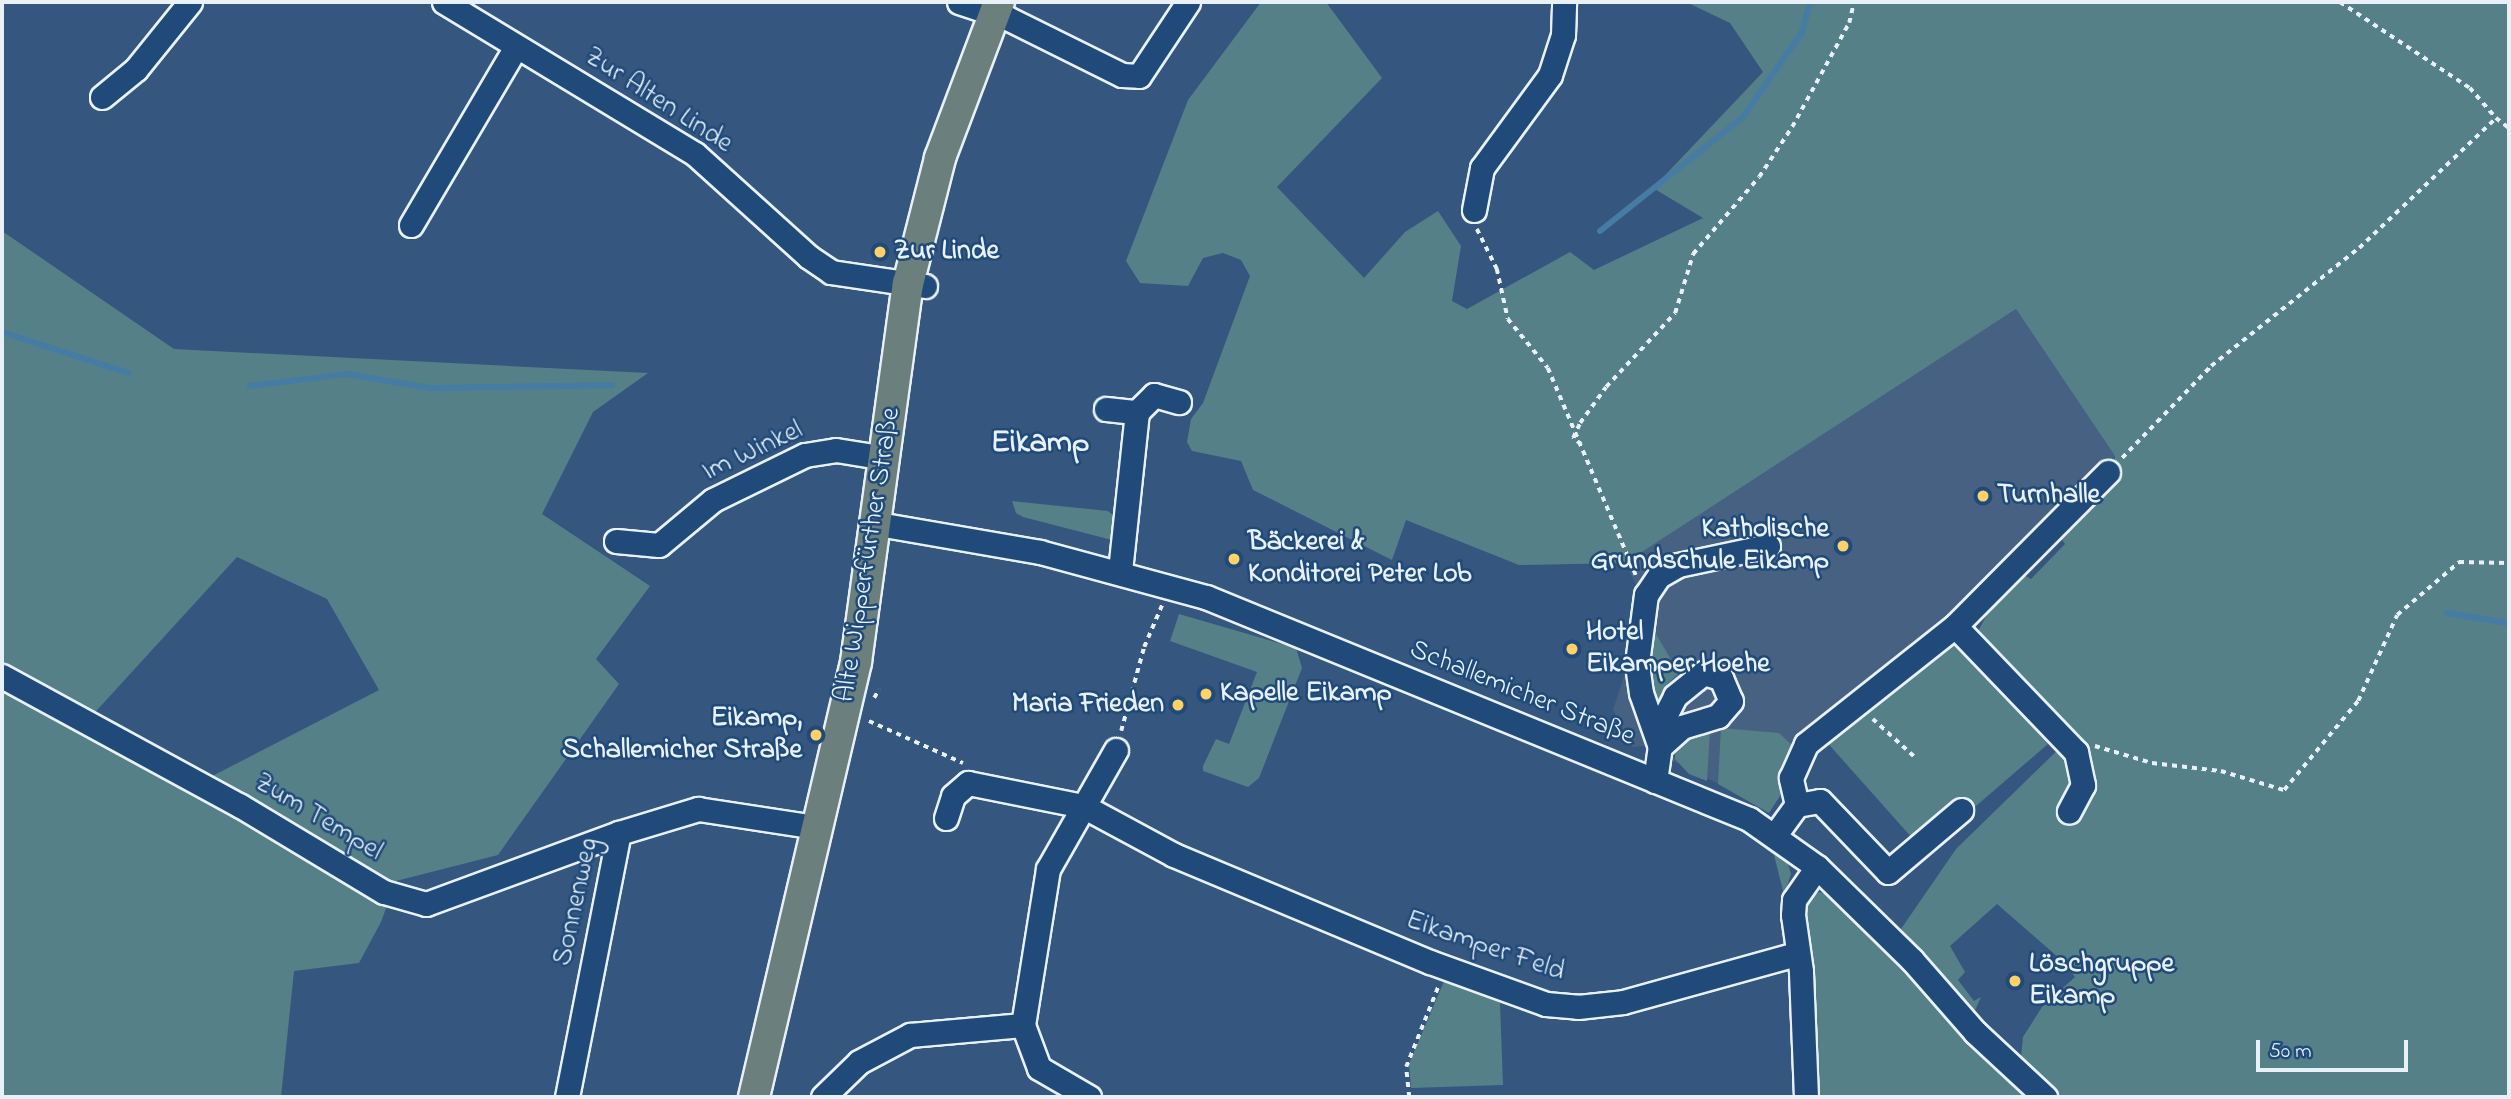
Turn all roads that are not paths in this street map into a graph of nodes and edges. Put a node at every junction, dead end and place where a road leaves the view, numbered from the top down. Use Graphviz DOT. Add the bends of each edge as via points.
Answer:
graph roads {
  1 [pos="190,2"];
  2 [pos="444,2"];
  3 [pos="959,2"];
  4 [pos="1188,2"];
  5 [pos="1564,2"];
  6 [pos="997,9"];
  7 [pos="516,47"];
  8 [pos="102,97"];
  9 [pos="1475,211"];
  10 [pos="411,225"];
  11 [pos="916,285"];
  12 [pos="1179,402"];
  13 [pos="1106,410"];
  14 [pos="1137,412"];
  15 [pos="886,458"];
  16 [pos="2108,472"];
  17 [pos="878,524"];
  18 [pos="616,541"];
  19 [pos="1768,546"];
  20 [pos="1120,571"];
  21 [pos="1955,626"];
  22 [pos="2,676"];
  23 [pos="1116,750"];
  24 [pos="1655,781"];
  25 [pos="1797,805"];
  26 [pos="1083,807"];
  27 [pos="1961,810"];
  28 [pos="2069,811"];
  29 [pos="946,818"];
  30 [pos="816,827"];
  31 [pos="619,833"];
  32 [pos="1775,835"];
  33 [pos="1817,867"];
  34 [pos="1796,954"];
  35 [pos="1023,1025"];
  36 [pos="567,1097"];
  37 [pos="754,1097"];
  38 [pos="823,1097"];
  39 [pos="1089,1097"];
  40 [pos="1806,1097"];
  41 [pos="2045,1097"];
  1 -- 8 [label="street" via="136,69"];
  2 -- 7 [label="street, Zur Alten Linde"];
  3 -- 6 [label="street"];
  4 -- 6 [label="street" via="1139,76 1122,75 1072,52"];
  5 -- 9 [label="street" via="1563,35 1550,75 1482,168"];
  6 -- 11 [label="main road, Alte Wipperfürther Straße" via="940,158"];
  7 -- 10 [label="street"];
  7 -- 11 [label="street, Zur Alten Linde" via="695,154 808,257 831,272"];
  11 -- 15 [label="main road, Alte Wipperfürther Straße"];
  12 -- 14 [label="street" via="1154,395"];
  13 -- 14 [label="street"];
  14 -- 20 [label="street"];
  15 -- 17 [label="main road, Alte Wipperfürther Straße"];
  15 -- 18 [label="street, Im Winkel" via="836,450 805,455 713,500 659,545"];
  16 -- 21 [label="street"];
  17 -- 20 [label="street, Schallemicher Straße"];
  17 -- 30 [label="main road, Alte Wipperfürther Straße" via="856,662"];
  19 -- 24 [label="street" via="1678,565 1659,576 1646,595 1638,677 1660,747"];
  20 -- 24 [label="street, Schallemicher Straße" via="1278,625"];
  21 -- 25 [label="street" via="1800,751 1791,778"];
  21 -- 28 [label="street" via="2068,740 2083,777 2080,796"];
  22 -- 31 [label="street, Zum Tempel" via="239,805 384,892 426,904"];
  23 -- 26 [label="street"];
  24 -- 32 [label="street, Schallemicher Straße" via="1704,797"];
  25 -- 27 [label="street" via="1820,802 1888,872"];
  25 -- 32 [label="street"];
  26 -- 29 [label="street, Eikamper Feld" via="968,783 953,796"];
  26 -- 34 [label="street, Eikamper Feld" via="1174,855 1533,1001 1578,1007 1623,1002"];
  26 -- 35 [label="street" via="1048,869"];
  30 -- 31 [label="street, Sonnenweg" via="698,809"];
  30 -- 37 [label="main road, Alte Wipperfürther Straße"];
  31 -- 36 [label="street, Sonnenweg"];
  32 -- 33 [label="street, Schallemicher Straße"];
  33 -- 34 [label="street" via="1794,900"];
  33 -- 41 [label="street, Schallemicher Straße" via="1897,944 1975,1032"];
  34 -- 40 [label="street" via="1801,971"];
  35 -- 38 [label="street" via="910,1035 859,1062"];
  35 -- 39 [label="street" via="1039,1068"];
}
